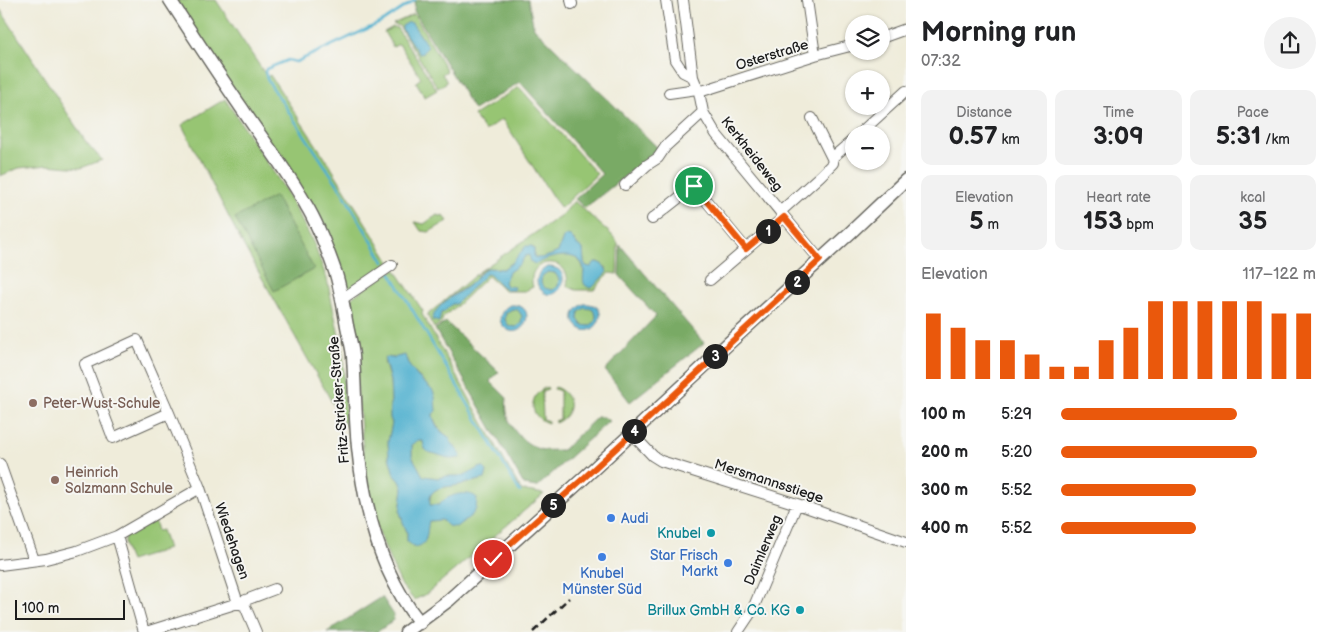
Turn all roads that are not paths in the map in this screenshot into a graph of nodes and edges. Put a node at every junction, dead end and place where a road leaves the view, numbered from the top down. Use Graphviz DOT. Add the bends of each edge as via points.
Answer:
graph roads {
  1 [pos="170,0"];
  2 [pos="666,0"];
  3 [pos="683,0"];
  4 [pos="807,0"];
  5 [pos="906,29"];
  6 [pos="890,35"];
  7 [pos="845,47"];
  8 [pos="815,55"];
  9 [pos="693,77"];
  10 [pos="698,91"];
  11 [pos="906,91"];
  12 [pos="669,93"];
  13 [pos="703,112"];
  14 [pos="812,118"];
  15 [pos="869,125"];
  16 [pos="845,148"];
  17 [pos="833,161"];
  18 [pos="906,180"];
  19 [pos="626,185"];
  20 [pos="782,214"];
  21 [pos="652,219"];
  22 [pos="746,249"];
  23 [pos="820,260"];
  24 [pos="392,266"];
  25 [pos="710,280"];
  26 [pos="342,299"];
  27 [pos="169,413"];
  28 [pos="631,433"];
  29 [pos="0,464"];
  30 [pos="4,487"];
  31 [pos="200,488"];
  32 [pos="797,504"];
  33 [pos="117,536"];
  34 [pos="906,542"];
  35 [pos="34,560"];
  36 [pos="0,565"];
  37 [pos="275,589"];
  38 [pos="238,603"];
  39 [pos="420,622"];
  40 [pos="151,631"];
  41 [pos="256,632"];
  42 [pos="406,632"];
  43 [pos="738,632"];
  1 -- 26 [label="main road, Fritz-Stricker-Straße" via="307,206 323,239"];
  2 -- 9 [label="street, Kerkheideweg" via="675,60 683,72"];
  3 -- 9 [label="street, Kerkheideweg"];
  4 -- 8 [label="street"];
  5 -- 6 [label="street"];
  7 -- 8 [label="street, Osterstraße"];
  8 -- 10 [label="street, Osterstraße"];
  9 -- 10 [label="street, Kerkheideweg"];
  10 -- 12 [label="street"];
  10 -- 13 [label="street, Kerkheideweg"];
  11 -- 15 [label="street"];
  13 -- 19 [label="street, Kerkheideweg"];
  13 -- 20 [label="street, Kerkheideweg" via="716,134"];
  14 -- 17 [label="street"];
  16 -- 17 [label="street"];
  17 -- 20 [label="street, Kerkheideweg"];
  18 -- 23 [label="main road"];
  20 -- 22 [label="street, Kerkheideweg"];
  20 -- 23 [label="street, Kerkheideweg"];
  21 -- 22 [label="street" via="694,186"];
  22 -- 25 [label="street, Kerkheideweg"];
  23 -- 28 [label="main road"];
  24 -- 26 [label="street"];
  26 -- 39 [label="main road, Fritz-Stricker-Straße" via="353,354 358,447 368,507 393,580"];
  27 -- 27 [label="street, Wiedehagen" via="137,340 85,364 113,438"];
  27 -- 31 [label="street, Wiedehagen"];
  28 -- 32 [label="street, Mersmannsstiege" via="661,461"];
  28 -- 39 [label="main road" via="464,587"];
  29 -- 30 [label="street"];
  30 -- 35 [label="street"];
  31 -- 33 [label="street"];
  31 -- 38 [label="street, Wiedehagen"];
  32 -- 34 [label="street, Mersmannsstiege"];
  32 -- 43 [label="street, Daimlerweg" via="752,611"];
  33 -- 35 [label="street" via="78,551"];
  33 -- 40 [label="street, Wiedehagen"];
  35 -- 36 [label="street"];
  37 -- 38 [label="street, Wiedehagen"];
  38 -- 40 [label="street, Wiedehagen"];
  38 -- 41 [label="street, Wiedehagen" via="245,606"];
  39 -- 42 [label="main road"];
}
